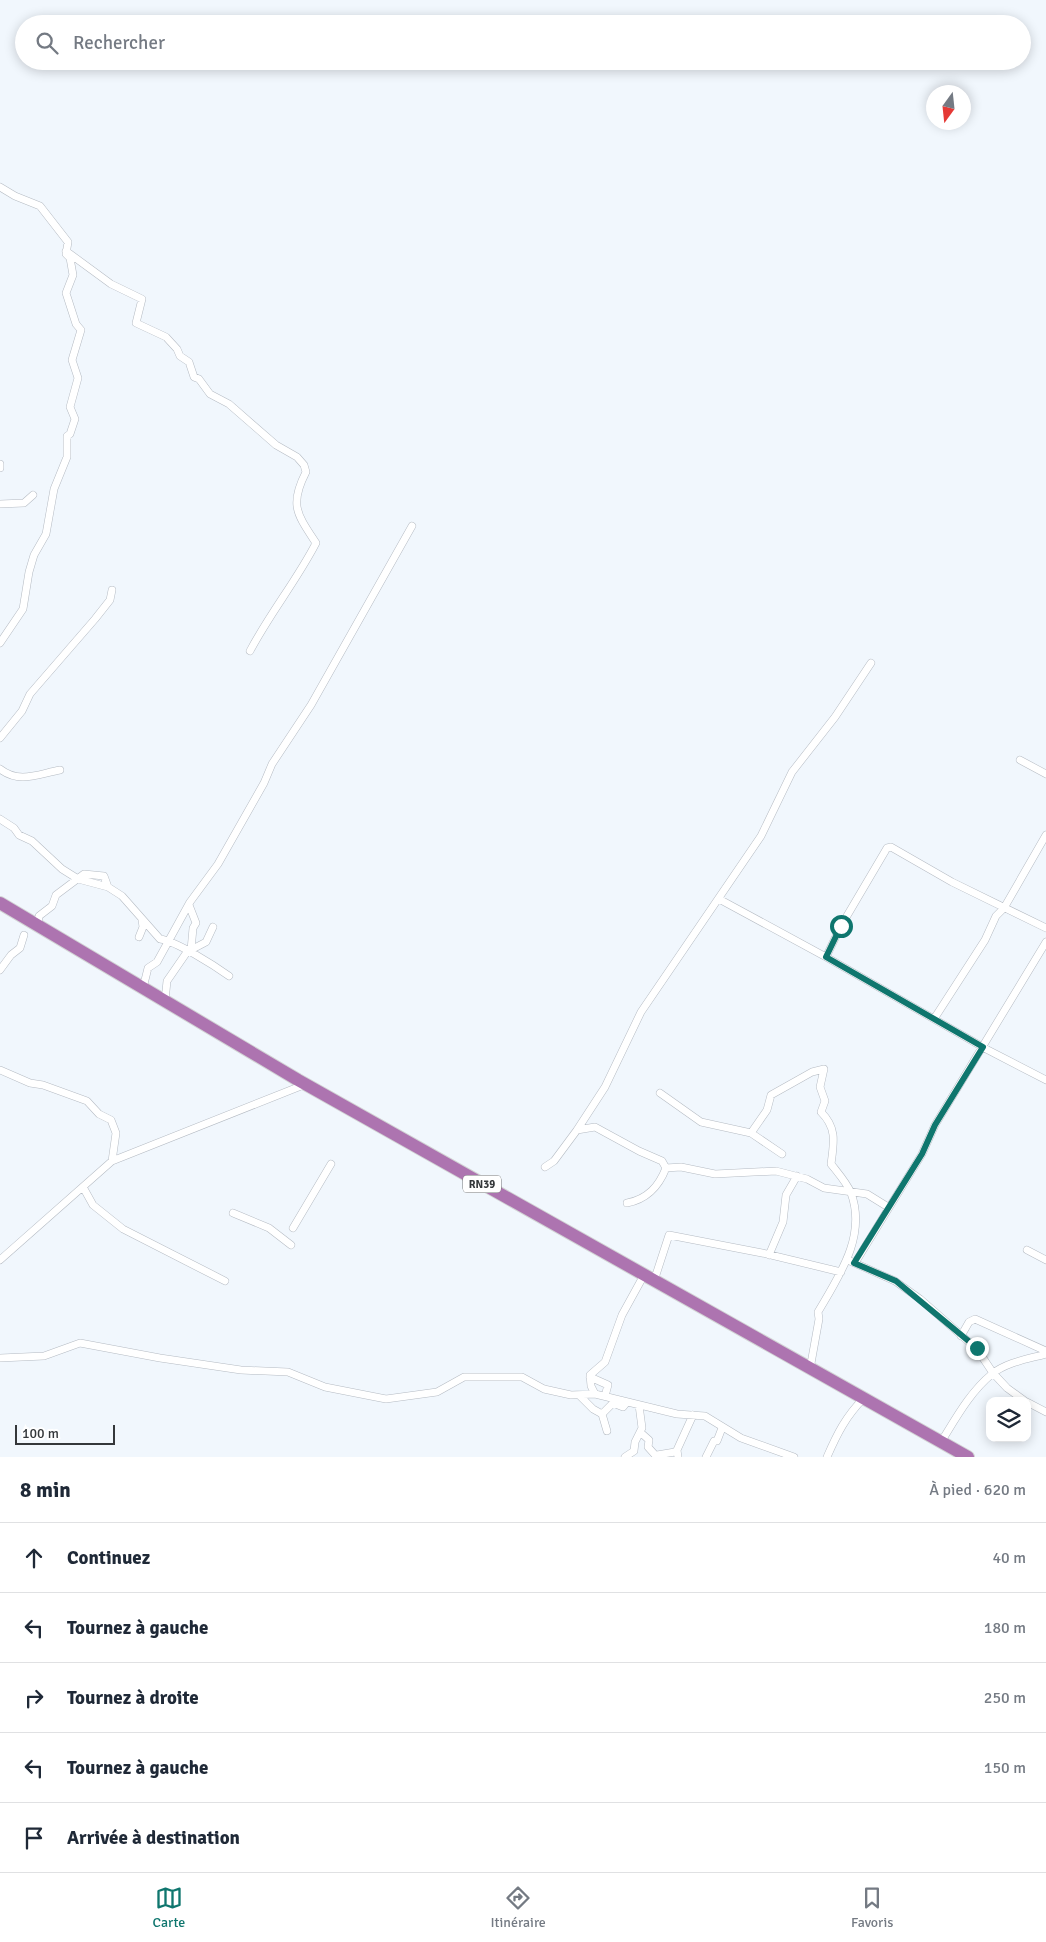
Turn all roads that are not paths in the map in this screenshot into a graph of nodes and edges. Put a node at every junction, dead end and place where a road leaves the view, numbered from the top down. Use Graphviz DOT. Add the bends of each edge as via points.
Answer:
graph roads {
  1 [pos="0,187"];
  2 [pos="66,251"];
  3 [pos="33,495"];
  4 [pos="0,504"];
  5 [pos="412,526"];
  6 [pos="112,590"];
  7 [pos="0,644"];
  8 [pos="250,651"];
  9 [pos="871,662"];
  10 [pos="0,738"];
  11 [pos="1020,760"];
  12 [pos="0,769"];
  13 [pos="60,770"];
  14 [pos="1046,774"];
  15 [pos="0,819"];
  16 [pos="1046,835"];
  17 [pos="78,879"];
  18 [pos="719,899"];
  19 [pos="0,903"];
  20 [pos="189,904"];
  21 [pos="1004,908"];
  22 [pos="142,920"];
  23 [pos="38,926"];
  24 [pos="213,927"];
  25 [pos="1046,928"];
  26 [pos="24,935"];
  27 [pos="139,937"];
  28 [pos="168,940"];
  29 [pos="1046,942"];
  30 [pos="192,950"];
  31 [pos="826,957"];
  32 [pos="0,970"];
  33 [pos="229,976"];
  34 [pos="142,988"];
  35 [pos="165,1001"];
  36 [pos="934,1019"];
  37 [pos="983,1047"];
  38 [pos="0,1070"];
  39 [pos="1046,1080"];
  40 [pos="306,1084"];
  41 [pos="660,1094"];
  42 [pos="577,1130"];
  43 [pos="751,1133"];
  44 [pos="782,1154"];
  45 [pos="112,1161"];
  46 [pos="331,1164"];
  47 [pos="545,1167"];
  48 [pos="666,1168"];
  49 [pos="797,1176"];
  50 [pos="83,1187"];
  51 [pos="851,1192"];
  52 [pos="628,1203"];
  53 [pos="888,1207"];
  54 [pos="233,1213"];
  55 [pos="293,1228"];
  56 [pos="291,1245"];
  57 [pos="1027,1250"];
  58 [pos="769,1255"];
  59 [pos="0,1260"];
  60 [pos="1046,1260"];
  61 [pos="851,1261"];
  62 [pos="841,1272"];
  63 [pos="649,1278"];
  64 [pos="224,1282"];
  65 [pos="961,1336"];
  66 [pos="1046,1352"];
  67 [pos="0,1358"];
  68 [pos="810,1369"];
  69 [pos="993,1373"];
  70 [pos="590,1377"];
  71 [pos="595,1394"];
  72 [pos="579,1395"];
  73 [pos="604,1396"];
  74 [pos="1020,1397"];
  75 [pos="864,1398"];
  76 [pos="626,1402"];
  77 [pos="1031,1404"];
  78 [pos="639,1405"];
  79 [pos="1046,1412"];
  80 [pos="602,1414"];
  81 [pos="693,1416"];
  82 [pos="722,1428"];
  83 [pos="607,1431"];
  84 [pos="640,1432"];
  85 [pos="941,1442"];
  86 [pos="677,1453"];
  87 [pos="657,1456"];
  88 [pos="625,1457"];
  89 [pos="706,1457"];
  90 [pos="794,1457"];
  91 [pos="827,1457"];
  92 [pos="968,1457"];
  1 -- 2 [label="street" via="40,206 68,242"];
  2 -- 7 [label="street" via="73,275 66,294 81,330 72,360 78,378 70,407 75,420 67,436 67,457 54,489 46,534 34,555 22,609"];
  2 -- 8 [label="street" via="111,284 142,299 136,323 166,337 180,356 189,362 194,377 210,394 229,404 304,465 306,472 298,489 296,504 298,514 316,543 265,621"];
  3 -- 4 [label="street" via="24,503"];
  5 -- 20 [label="street" via="311,705 272,764 218,864"];
  6 -- 10 [label="street" via="110,600 30,694"];
  9 -- 18 [label="street" via="835,717 792,772 761,836"];
  11 -- 14 [label="street"];
  12 -- 13 [label="street" via="9,776 23,779"];
  15 -- 17 [label="street"];
  16 -- 21 [label="street"];
  17 -- 22 [label="street" via="108,887 122,896"];
  17 -- 23 [label="street" via="56,895 52,906 39,916"];
  18 -- 31 [label="street"];
  18 -- 42 [label="street" via="641,1012 605,1087"];
  19 -- 23 [label="highway, RN39"];
  20 -- 28 [label="street"];
  20 -- 30 [label="street" via="196,923"];
  21 -- 25 [label="street"];
  21 -- 31 [label="street" via="920,866 891,847 887,848"];
  21 -- 36 [label="street"];
  22 -- 27 [label="street"];
  22 -- 28 [label="street" via="160,939"];
  23 -- 34 [label="highway, RN39"];
  24 -- 30 [label="street" via="206,942"];
  26 -- 32 [label="street" via="20,948"];
  28 -- 30 [label="street"];
  28 -- 34 [label="street" via="157,962 148,968"];
  29 -- 37 [label="street"];
  30 -- 33 [label="street"];
  30 -- 35 [label="street" via="167,981"];
  31 -- 36 [label="street"];
  34 -- 35 [label="highway, RN39"];
  35 -- 40 [label="highway, RN39"];
  36 -- 37 [label="street"];
  37 -- 39 [label="street"];
  37 -- 53 [label="street"];
  38 -- 45 [label="street" via="87,1101 99,1114 112,1120 116,1134"];
  40 -- 45 [label="street"];
  40 -- 63 [label="highway, RN39"];
  41 -- 43 [label="street" via="701,1122"];
  42 -- 47 [label="street" via="554,1162"];
  42 -- 48 [label="street" via="595,1127 662,1161"];
  43 -- 44 [label="street"];
  43 -- 51 [label="street" via="767,1110 771,1095 812,1072 824,1069 820,1087 824,1100 821,1112 832,1123 834,1147 831,1164"];
  45 -- 50 [label="street"];
  46 -- 55 [label="street"];
  48 -- 49 [label="street" via="681,1167 715,1174 776,1171"];
  48 -- 52 [label="street" via="660,1182 646,1196"];
  49 -- 51 [label="street" via="824,1188"];
  49 -- 58 [label="street" via="786,1195 783,1222"];
  50 -- 59 [label="street"];
  50 -- 64 [label="street" via="93,1205 123,1229"];
  51 -- 53 [label="street" via="867,1194"];
  51 -- 61 [label="street" via="857,1221"];
  53 -- 61 [label="street"];
  54 -- 56 [label="street" via="269,1228"];
  57 -- 60 [label="street"];
  58 -- 62 [label="street"];
  58 -- 63 [label="street" via="669,1235"];
  61 -- 62 [label="street"];
  61 -- 65 [label="street" via="896,1281"];
  62 -- 68 [label="street" via="818,1312"];
  63 -- 68 [label="highway, RN39"];
  63 -- 70 [label="street" via="622,1315 605,1362"];
  65 -- 66 [label="street" via="969,1322 975,1319"];
  65 -- 69 [label="street" via="977,1348"];
  66 -- 69 [label="street"];
  67 -- 72 [label="street" via="44,1356 80,1343 241,1370 288,1372 325,1387 386,1399 437,1392 464,1377 522,1376 544,1389"];
  68 -- 75 [label="highway, RN39"];
  69 -- 74 [label="street"];
  69 -- 85 [label="street" via="969,1398"];
  70 -- 71 [label="street"];
  70 -- 73 [label="street" via="608,1385"];
  71 -- 72 [label="street"];
  71 -- 73 [label="street"];
  72 -- 80 [label="street"];
  73 -- 76 [label="street"];
  75 -- 85 [label="highway, RN39"];
  75 -- 91 [label="street" via="839,1429"];
  76 -- 78 [label="street"];
  76 -- 80 [label="street" via="623,1407 613,1403"];
  77 -- 79 [label="street"];
  78 -- 81 [label="street"];
  78 -- 84 [label="street"];
  80 -- 83 [label="street"];
  81 -- 82 [label="street" via="705,1416"];
  81 -- 86 [label="street"];
  82 -- 89 [label="street"];
  82 -- 90 [label="street"];
  84 -- 87 [label="street" via="649,1440 648,1447"];
  84 -- 88 [label="street" via="634,1442 634,1451"];
  85 -- 92 [label="highway, RN39"];
  86 -- 87 [label="street"];
}
